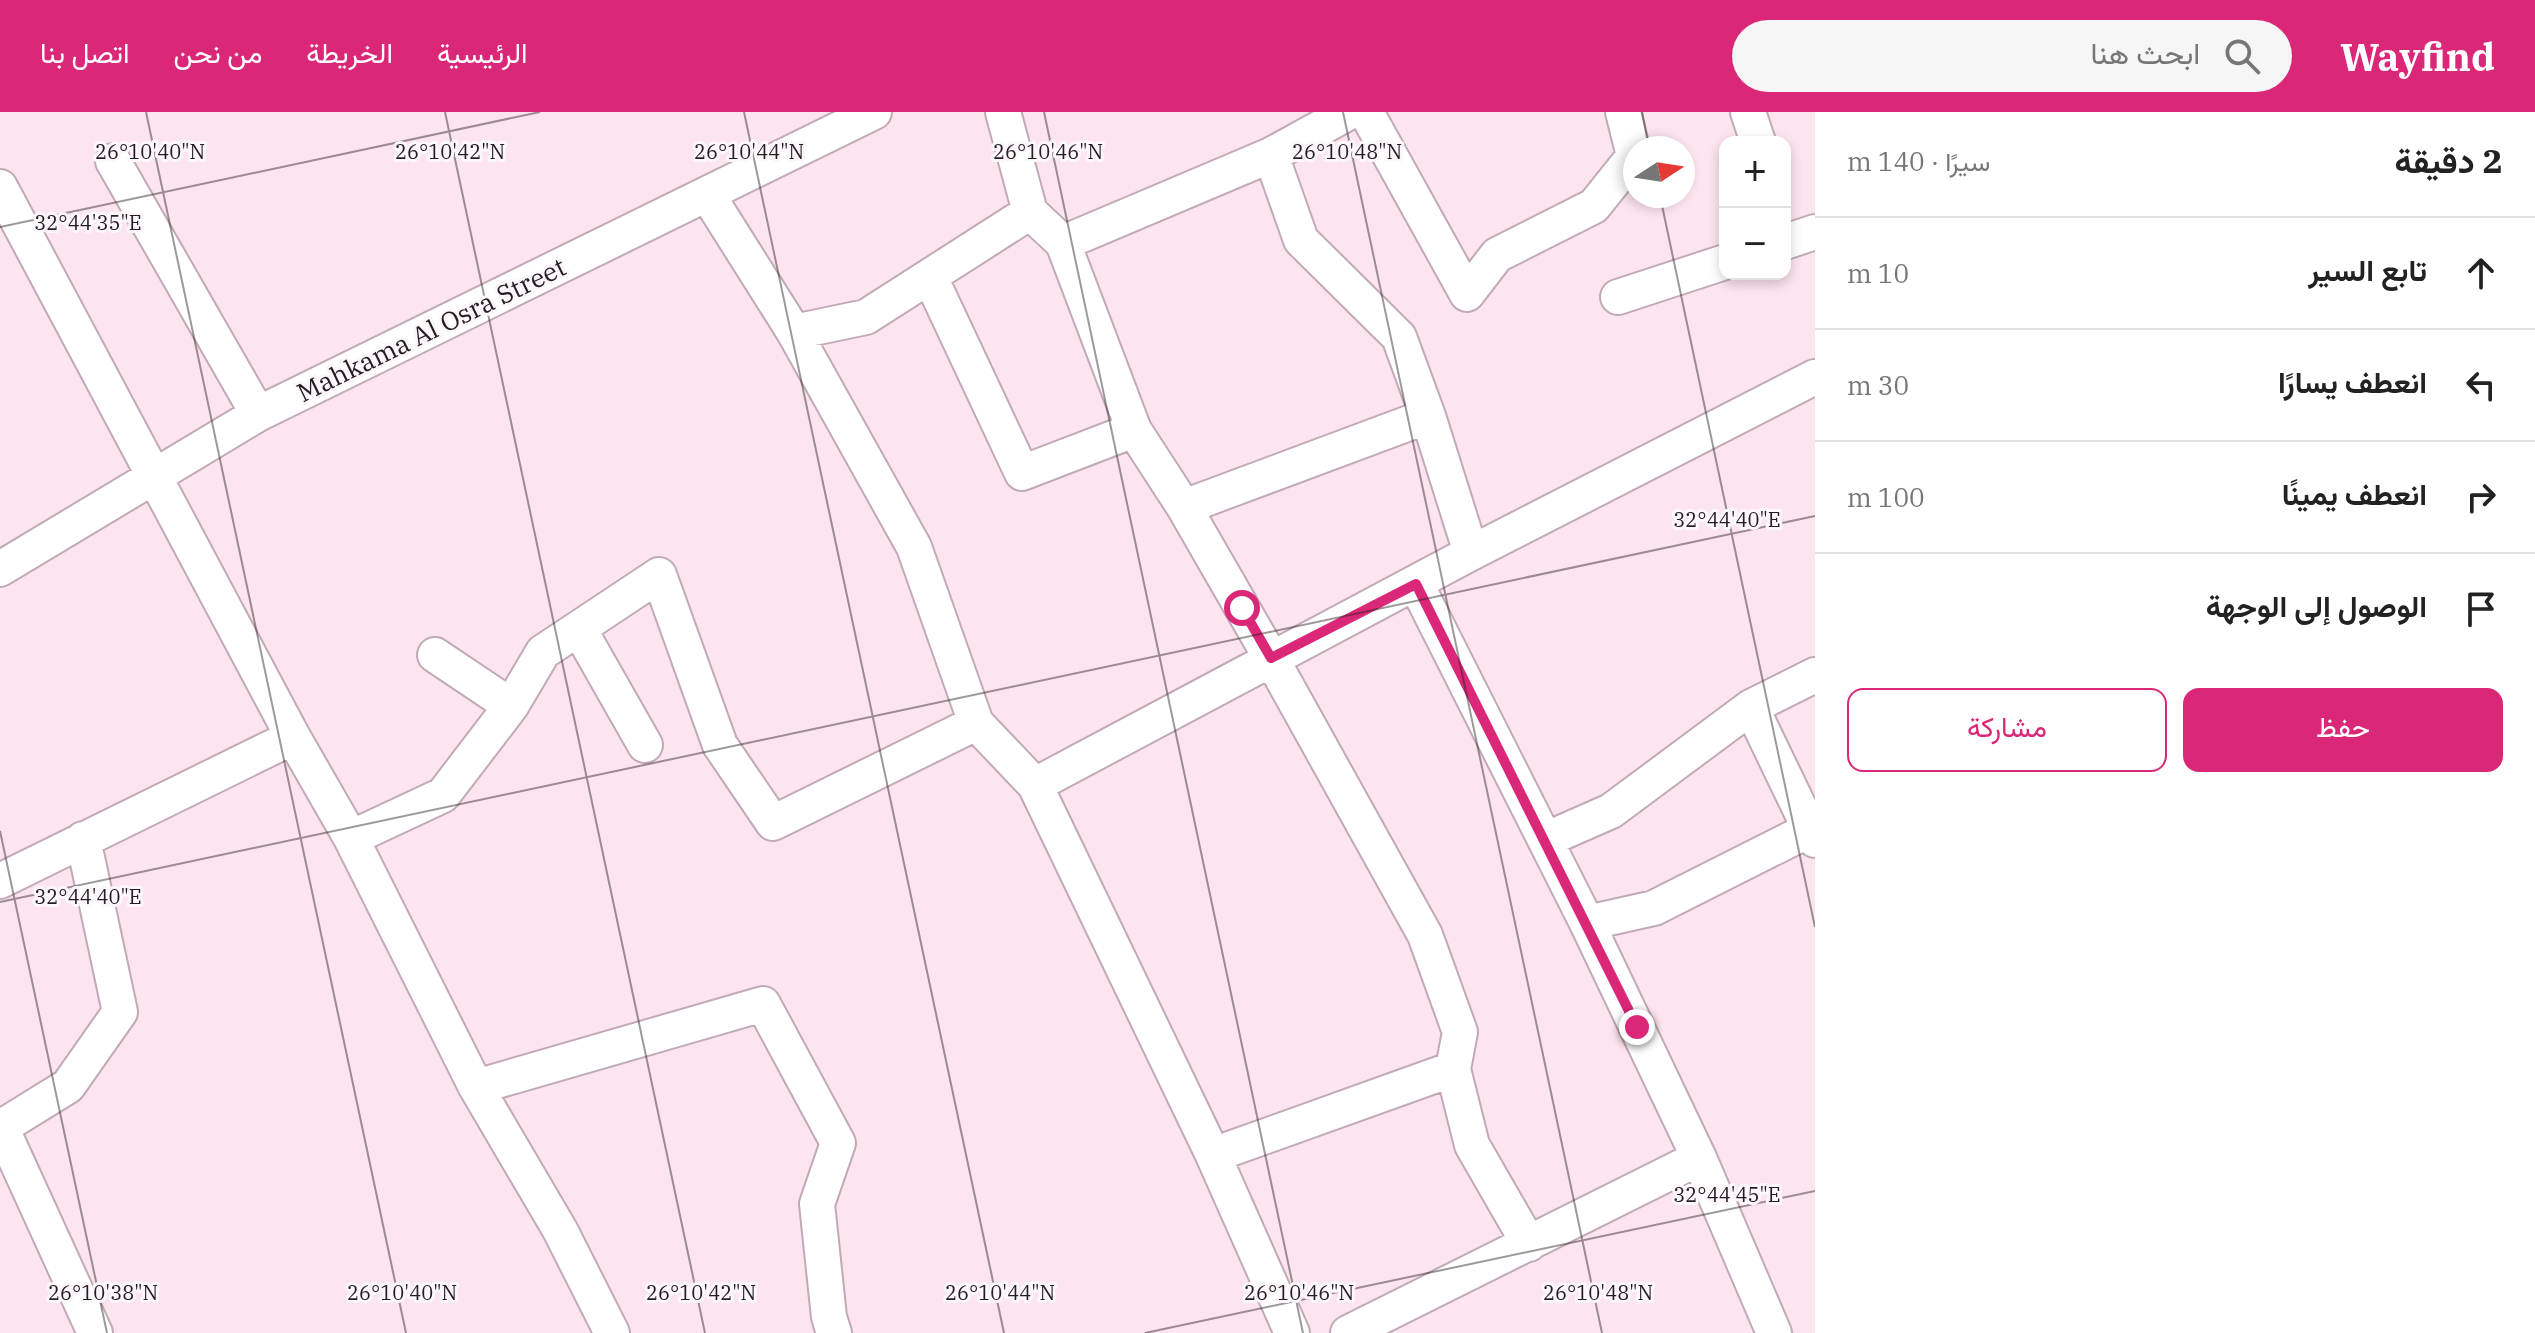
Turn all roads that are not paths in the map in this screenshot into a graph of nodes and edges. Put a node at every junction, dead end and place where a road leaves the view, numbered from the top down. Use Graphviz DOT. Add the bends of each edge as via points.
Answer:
graph roads {
  1 [pos="874,112"];
  2 [pos="1003,112"];
  3 [pos="1349,112"];
  4 [pos="1366,112"];
  5 [pos="1623,112"];
  6 [pos="1748,112"];
  7 [pos="1756,136"];
  8 [pos="1271,155"];
  9 [pos="113,161"];
  10 [pos="0,187"];
  11 [pos="707,194"];
  12 [pos="1030,212"];
  13 [pos="1063,243"];
  14 [pos="1719,264"];
  15 [pos="930,277"];
  16 [pos="1618,297"];
  17 [pos="794,332"];
  18 [pos="1815,377"];
  19 [pos="258,414"];
  20 [pos="1428,416"];
  21 [pos="1134,430"];
  22 [pos="155,475"];
  23 [pos="1184,507"];
  24 [pos="1471,553"];
  25 [pos="0,569"];
  26 [pos="1416,584"];
  27 [pos="579,629"];
  28 [pos="435,655"];
  29 [pos="1271,658"];
  30 [pos="1815,675"];
  31 [pos="511,706"];
  32 [pos="1751,707"];
  33 [pos="976,723"];
  34 [pos="293,737"];
  35 [pos="645,745"];
  36 [pos="1035,785"];
  37 [pos="1812,835"];
  38 [pos="351,838"];
  39 [pos="83,839"];
  40 [pos="1545,840"];
  41 [pos="0,881"];
  42 [pos="1587,923"];
  43 [pos="1453,1069"];
  44 [pos="476,1087"];
  45 [pos="1,1127"];
  46 [pos="1213,1155"];
  47 [pos="1699,1158"];
  48 [pos="1529,1244"];
  49 [pos="95,1333"];
  50 [pos="612,1333"];
  51 [pos="834,1333"];
  52 [pos="1292,1333"];
  53 [pos="1348,1333"];
  54 [pos="1774,1333"];
  1 -- 11 [label="street, Mahkama Al Osra Street"];
  2 -- 12 [label="street"];
  3 -- 8 [label="street"];
  4 -- 5 [label="street" via="1467,294 1497,255 1594,206 1634,156"];
  6 -- 7 [label="street"];
  8 -- 13 [label="street"];
  8 -- 20 [label="street" via="1301,240 1399,337"];
  9 -- 19 [label="street"];
  10 -- 22 [label="street"];
  11 -- 17 [label="street"];
  11 -- 19 [label="street, Mahkama Al Osra Street"];
  12 -- 13 [label="street"];
  12 -- 15 [label="street"];
  13 -- 21 [label="street"];
  14 -- 16 [label="street"];
  15 -- 17 [label="street" via="866,317"];
  15 -- 21 [label="street" via="1022,473"];
  17 -- 33 [label="street" via="914,547"];
  18 -- 24 [label="street"];
  19 -- 22 [label="street, Mahkama Al Osra Street"];
  20 -- 23 [label="street"];
  20 -- 24 [label="street"];
  21 -- 23 [label="street"];
  22 -- 25 [label="street, Mahkama Al Osra Street"];
  22 -- 34 [label="street"];
  23 -- 29 [label="street"];
  24 -- 26 [label="street"];
  26 -- 29 [label="street"];
  26 -- 40 [label="street"];
  27 -- 31 [label="street" via="543,652"];
  27 -- 33 [label="street" via="659,575 720,745 773,823"];
  27 -- 35 [label="street"];
  28 -- 31 [label="street"];
  29 -- 36 [label="street"];
  29 -- 43 [label="street" via="1425,935 1460,1032"];
  30 -- 32 [label="street"];
  31 -- 38 [label="street" via="443,795"];
  32 -- 37 [label="street"];
  32 -- 40 [label="street" via="1611,811"];
  33 -- 36 [label="street"];
  34 -- 38 [label="street"];
  34 -- 39 [label="street"];
  36 -- 46 [label="street"];
  37 -- 42 [label="street" via="1654,908"];
  38 -- 44 [label="street"];
  39 -- 41 [label="street"];
  39 -- 45 [label="street" via="120,1012 68,1086"];
  40 -- 42 [label="street"];
  42 -- 47 [label="street"];
  43 -- 46 [label="street"];
  43 -- 48 [label="street" via="1472,1145"];
  44 -- 50 [label="street" via="560,1230"];
  44 -- 51 [label="street" via="763,1004 838,1143 817,1204"];
  45 -- 49 [label="street"];
  46 -- 52 [label="street"];
  47 -- 48 [label="street"];
  47 -- 54 [label="street"];
  48 -- 53 [label="street"];
}
